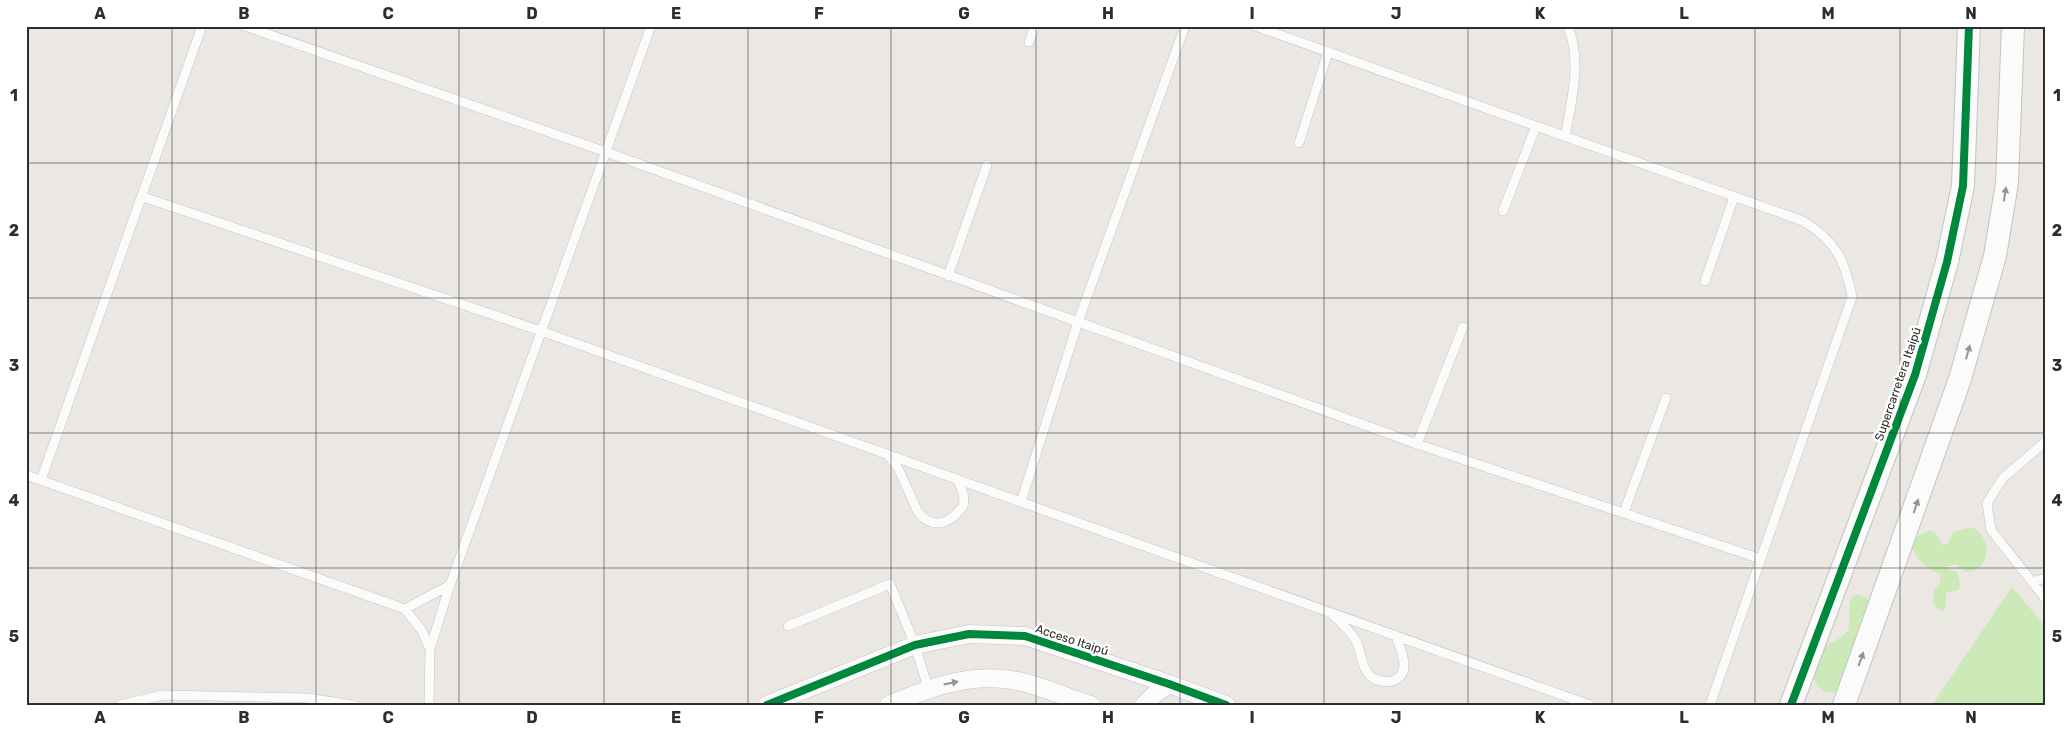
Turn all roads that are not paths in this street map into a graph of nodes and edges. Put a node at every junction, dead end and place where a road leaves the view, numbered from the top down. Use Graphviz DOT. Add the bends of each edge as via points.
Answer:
graph roads {
  1 [pos="202,26"];
  2 [pos="245,26"];
  3 [pos="651,26"];
  4 [pos="1035,26"];
  5 [pos="1184,26"];
  6 [pos="1255,26"];
  7 [pos="1567,26"];
  8 [pos="1969,26"];
  9 [pos="2013,26"];
  10 [pos="1029,42"];
  11 [pos="1328,52"];
  12 [pos="1536,126"];
  13 [pos="1565,137"];
  14 [pos="1299,143"];
  15 [pos="606,152"];
  16 [pos="987,165"];
  17 [pos="143,197"];
  18 [pos="1734,197"];
  19 [pos="1503,211"];
  20 [pos="948,276"];
  21 [pos="1705,281"];
  22 [pos="1078,322"];
  23 [pos="1464,327"];
  24 [pos="541,331"];
  25 [pos="1666,398"];
  26 [pos="2045,442"];
  27 [pos="1417,444"];
  28 [pos="887,454"];
  29 [pos="26,475"];
  30 [pos="958,479"];
  31 [pos="41,480"];
  32 [pos="1021,502"];
  33 [pos="1624,512"];
  34 [pos="1761,559"];
  35 [pos="2045,578"];
  36 [pos="2032,582"];
  37 [pos="450,584"];
  38 [pos="2045,598"];
  39 [pos="405,608"];
  40 [pos="1329,612"];
  41 [pos="788,626"];
  42 [pos="1395,635"];
  43 [pos="915,645"];
  44 [pos="430,649"];
  45 [pos="1169,684"];
  46 [pos="928,688"];
  47 [pos="1205,701"];
  48 [pos="120,705"];
  49 [pos="353,705"];
  50 [pos="429,705"];
  51 [pos="767,705"];
  52 [pos="889,705"];
  53 [pos="1091,705"];
  54 [pos="1144,705"];
  55 [pos="1226,705"];
  56 [pos="1590,705"];
  57 [pos="1710,705"];
  58 [pos="1791,705"];
  59 [pos="1844,705"];
  1 -- 17 [label="lane"];
  2 -- 15 [label="lane"];
  3 -- 15 [label="lane"];
  4 -- 10 [label="lane"];
  5 -- 22 [label="lane"];
  6 -- 11 [label="lane"];
  7 -- 13 [label="lane" via="1575,56"];
  8 -- 58 [label="street, Supercarretera Itaipú" via="1963,186 1947,262 1915,376"];
  59 -- 9 [label="street, one-way" via="1960,379 1995,256 2007,183"];
  11 -- 12 [label="lane"];
  11 -- 14 [label="lane"];
  12 -- 13 [label="lane"];
  12 -- 19 [label="lane"];
  13 -- 18 [label="lane"];
  15 -- 20 [label="lane"];
  15 -- 24 [label="lane"];
  16 -- 20 [label="lane"];
  17 -- 24 [label="lane"];
  17 -- 31 [label="lane"];
  18 -- 21 [label="lane"];
  18 -- 34 [label="lane" via="1803,221 1822,233 1845,266 1852,297"];
  20 -- 22 [label="lane"];
  22 -- 27 [label="lane"];
  22 -- 32 [label="lane"];
  23 -- 27 [label="lane"];
  24 -- 28 [label="lane"];
  24 -- 37 [label="lane"];
  25 -- 33 [label="lane"];
  26 -- 36 [label="lane" via="2003,478 1987,503 1991,530"];
  27 -- 33 [label="lane"];
  28 -- 30 [label="lane"];
  28 -- 30 [label="lane" via="898,468 918,512 930,522 951,520 963,506 963,491"];
  29 -- 31 [label="lane"];
  30 -- 32 [label="lane"];
  31 -- 39 [label="lane"];
  32 -- 40 [label="lane"];
  33 -- 34 [label="lane"];
  34 -- 57 [label="lane"];
  35 -- 36 [label="lane"];
  36 -- 38 [label="lane"];
  37 -- 39 [label="lane"];
  37 -- 44 [label="lane"];
  39 -- 44 [label="lane"];
  40 -- 42 [label="lane"];
  40 -- 42 [label="lane" via="1356,641 1366,670 1374,679 1387,682 1402,674 1402,651"];
  41 -- 43 [label="lane" via="890,584"];
  42 -- 56 [label="lane"];
  43 -- 45 [label="street, Acceso Itaipú" via="969,634 1025,636"];
  43 -- 46 [label="lane"];
  43 -- 51 [label="street, Acceso Itaipú"];
  44 -- 50 [label="lane"];
  45 -- 47 [label="street, Acceso Itaipú"];
  45 -- 54 [label="street"];
  46 -- 52 [label="street"];
  46 -- 53 [label="street, one-way" via="993,678 1024,683"];
  47 -- 55 [label="street, Acceso Itaipú"];
  48 -- 49 [label="lane" via="163,695 308,698"];
}
